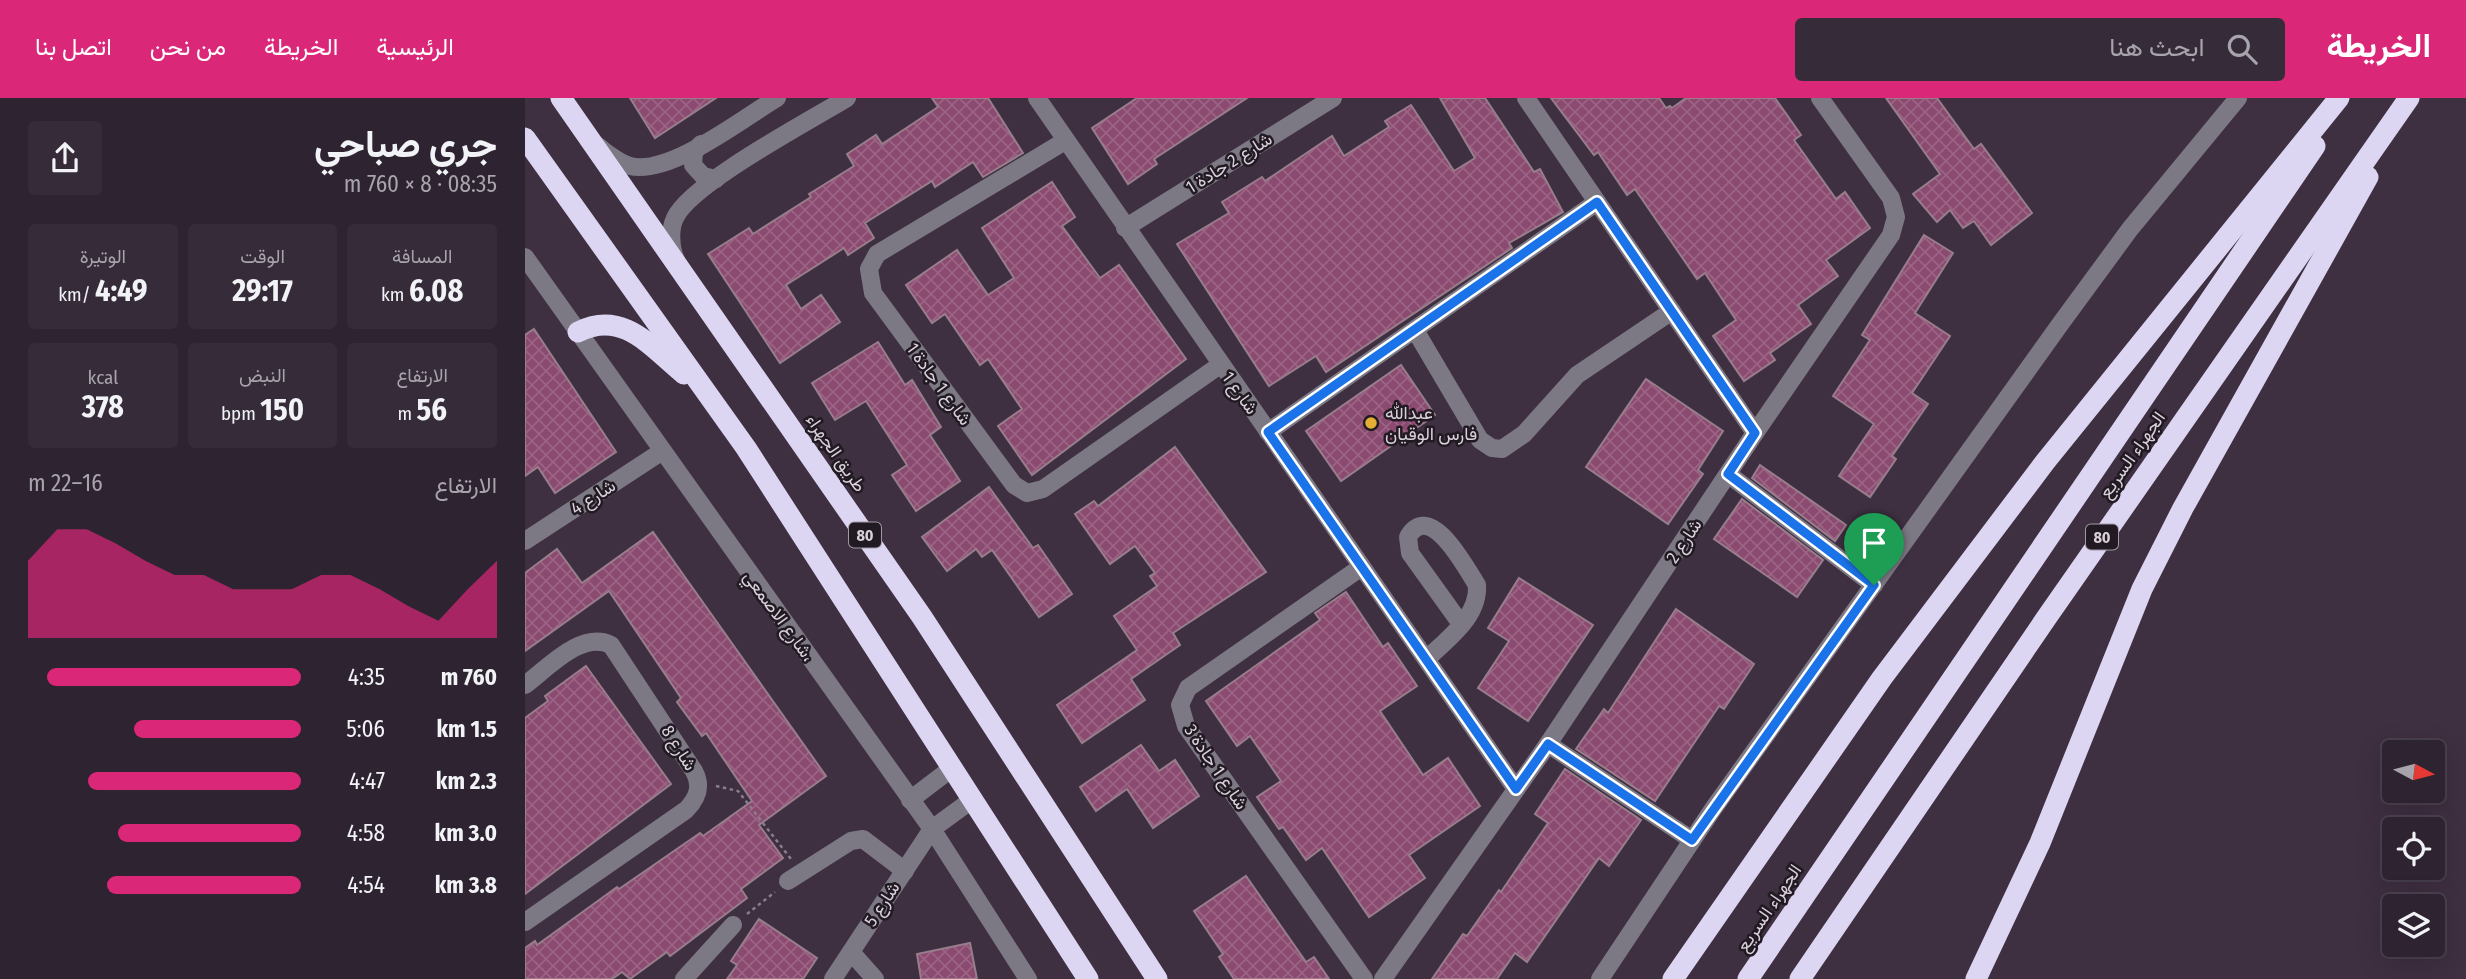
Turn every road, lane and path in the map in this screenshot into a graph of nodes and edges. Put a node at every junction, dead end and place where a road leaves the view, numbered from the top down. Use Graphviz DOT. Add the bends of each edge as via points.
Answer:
graph roads {
  1 [pos="561,98"];
  2 [pos="777,98"];
  3 [pos="847,98"];
  4 [pos="1037,98"];
  5 [pos="1333,98"];
  6 [pos="1526,98"];
  7 [pos="1820,98"];
  8 [pos="2238,98"];
  9 [pos="2339,98"];
  10 [pos="2348,98"];
  11 [pos="2411,98"];
  12 [pos="588,136"];
  13 [pos="525,138"];
  14 [pos="1065,141"];
  15 [pos="701,144"];
  16 [pos="716,179"];
  17 [pos="1597,202"];
  18 [pos="1125,228"];
  19 [pos="525,257"];
  20 [pos="681,270"];
  21 [pos="1672,311"];
  22 [pos="1415,330"];
  23 [pos="578,332"];
  24 [pos="1220,365"];
  25 [pos="707,393"];
  26 [pos="1268,432"];
  27 [pos="1755,433"];
  28 [pos="661,453"];
  29 [pos="1728,474"];
  30 [pos="525,541"];
  31 [pos="1360,568"];
  32 [pos="1874,585"];
  33 [pos="1461,624"];
  34 [pos="1427,659"];
  35 [pos="525,685"];
  36 [pos="1548,744"];
  37 [pos="952,768"];
  38 [pos="699,784"];
  39 [pos="1516,789"];
  40 [pos="973,799"];
  41 [pos="910,800"];
  42 [pos="932,829"];
  43 [pos="1692,840"];
  44 [pos="905,870"];
  45 [pos="795,877"];
  46 [pos="525,922"];
  47 [pos="1053,924"];
  48 [pos="733,925"];
  49 [pos="847,957"];
  50 [pos="873,978"];
  51 [pos="684,979"];
  52 [pos="832,979"];
  53 [pos="1028,979"];
  54 [pos="1080,979"];
  55 [pos="1088,979"];
  56 [pos="1157,979"];
  57 [pos="1364,979"];
  58 [pos="1384,979"];
  59 [pos="1600,979"];
  60 [pos="1673,979"];
  61 [pos="1748,979"];
  62 [pos="1800,979"];
  63 [pos="1976,979"];
  1 -- 12 [label="highway, طريق الجهراء / 80"];
  2 -- 15 [label="street"];
  3 -- 16 [label="street"];
  4 -- 14 [label="street, شارع 1"];
  5 -- 18 [label="street, شارع 2 جادة 1"];
  6 -- 17 [label="street"];
  7 -- 27 [label="street, شارع 2" via="1891,198 1895,226"];
  8 -- 32 [label="street" via="2130,229"];
  9 -- 60 [label="highway" via="2020,495 1882,677"];
  10 -- 61 [label="highway, الجهراء السريع / 80"];
  11 -- 62 [label="highway, الجهراء السريع / 80"];
  11 -- 63 [label="highway" via="2142,589 2040,844"];
  12 -- 15 [label="street" via="604,152 630,166 671,161"];
  12 -- 20 [label="highway, طريق الجهراء / 80"];
  13 -- 25 [label="highway"];
  14 -- 18 [label="street, شارع 1"];
  14 -- 24 [label="street, شارع 1 جادة 1" via="877,254 869,269 873,293 1014,485 1027,493 1043,489"];
  15 -- 16 [label="street" via="694,152 694,165 703,176"];
  16 -- 20 [label="street" via="674,218 673,253"];
  17 -- 21 [label="street"];
  17 -- 22 [label="street"];
  18 -- 24 [label="street, شارع 1"];
  19 -- 23 [label="street, شارع الاصمعي،"];
  20 -- 56 [label="highway, طريق الجهراء / 80" via="922,617"];
  21 -- 22 [label="street" via="1577,375 1524,434 1502,449 1480,440"];
  21 -- 27 [label="street"];
  22 -- 26 [label="street"];
  23 -- 25 [label="highway" via="591,325 615,324 635,334"];
  23 -- 28 [label="street, شارع الاصمعي،"];
  24 -- 26 [label="street, شارع 1"];
  25 -- 37 [label="highway"];
  26 -- 31 [label="street, شارع 1"];
  27 -- 29 [label="street, شارع 2"];
  28 -- 30 [label="street, شارع 4"];
  28 -- 41 [label="street, شارع الاصمعي،"];
  29 -- 32 [label="street"];
  29 -- 36 [label="street, شارع 2"];
  31 -- 34 [label="street, شارع 1"];
  31 -- 57 [label="street, شارع 1 جادة 3" via="1188,688 1180,705 1186,726"];
  32 -- 43 [label="street"];
  33 -- 33 [label="street" via="1476,604 1478,585 1441,532 1419,526 1408,537 1410,553"];
  33 -- 34 [label="street"];
  34 -- 39 [label="street, شارع 1"];
  35 -- 38 [label="street, شارع 8" via="585,642 599,640 611,645"];
  36 -- 39 [label="street, شارع 2"];
  36 -- 43 [label="street"];
  37 -- 40 [label="highway"];
  37 -- 41 [label="street"];
  38 -- 45 [label="path" via="738,791"];
  38 -- 46 [label="street, شارع 8" via="696,799 686,810"];
  39 -- 58 [label="street, شارع 2"];
  40 -- 42 [label="street"];
  40 -- 47 [label="highway"];
  41 -- 42 [label="street, شارع الاصمعي،"];
  42 -- 44 [label="street, شارع 5"];
  42 -- 53 [label="street, شارع الاصمعي،"];
  43 -- 59 [label="street"];
  44 -- 45 [label="street" via="863,839 851,841"];
  44 -- 49 [label="street, شارع 5"];
  45 -- 48 [label="path"];
  47 -- 54 [label="highway"];
  47 -- 55 [label="highway"];
  48 -- 51 [label="street"];
  49 -- 50 [label="street"];
  49 -- 52 [label="street, شارع 5"];
}
